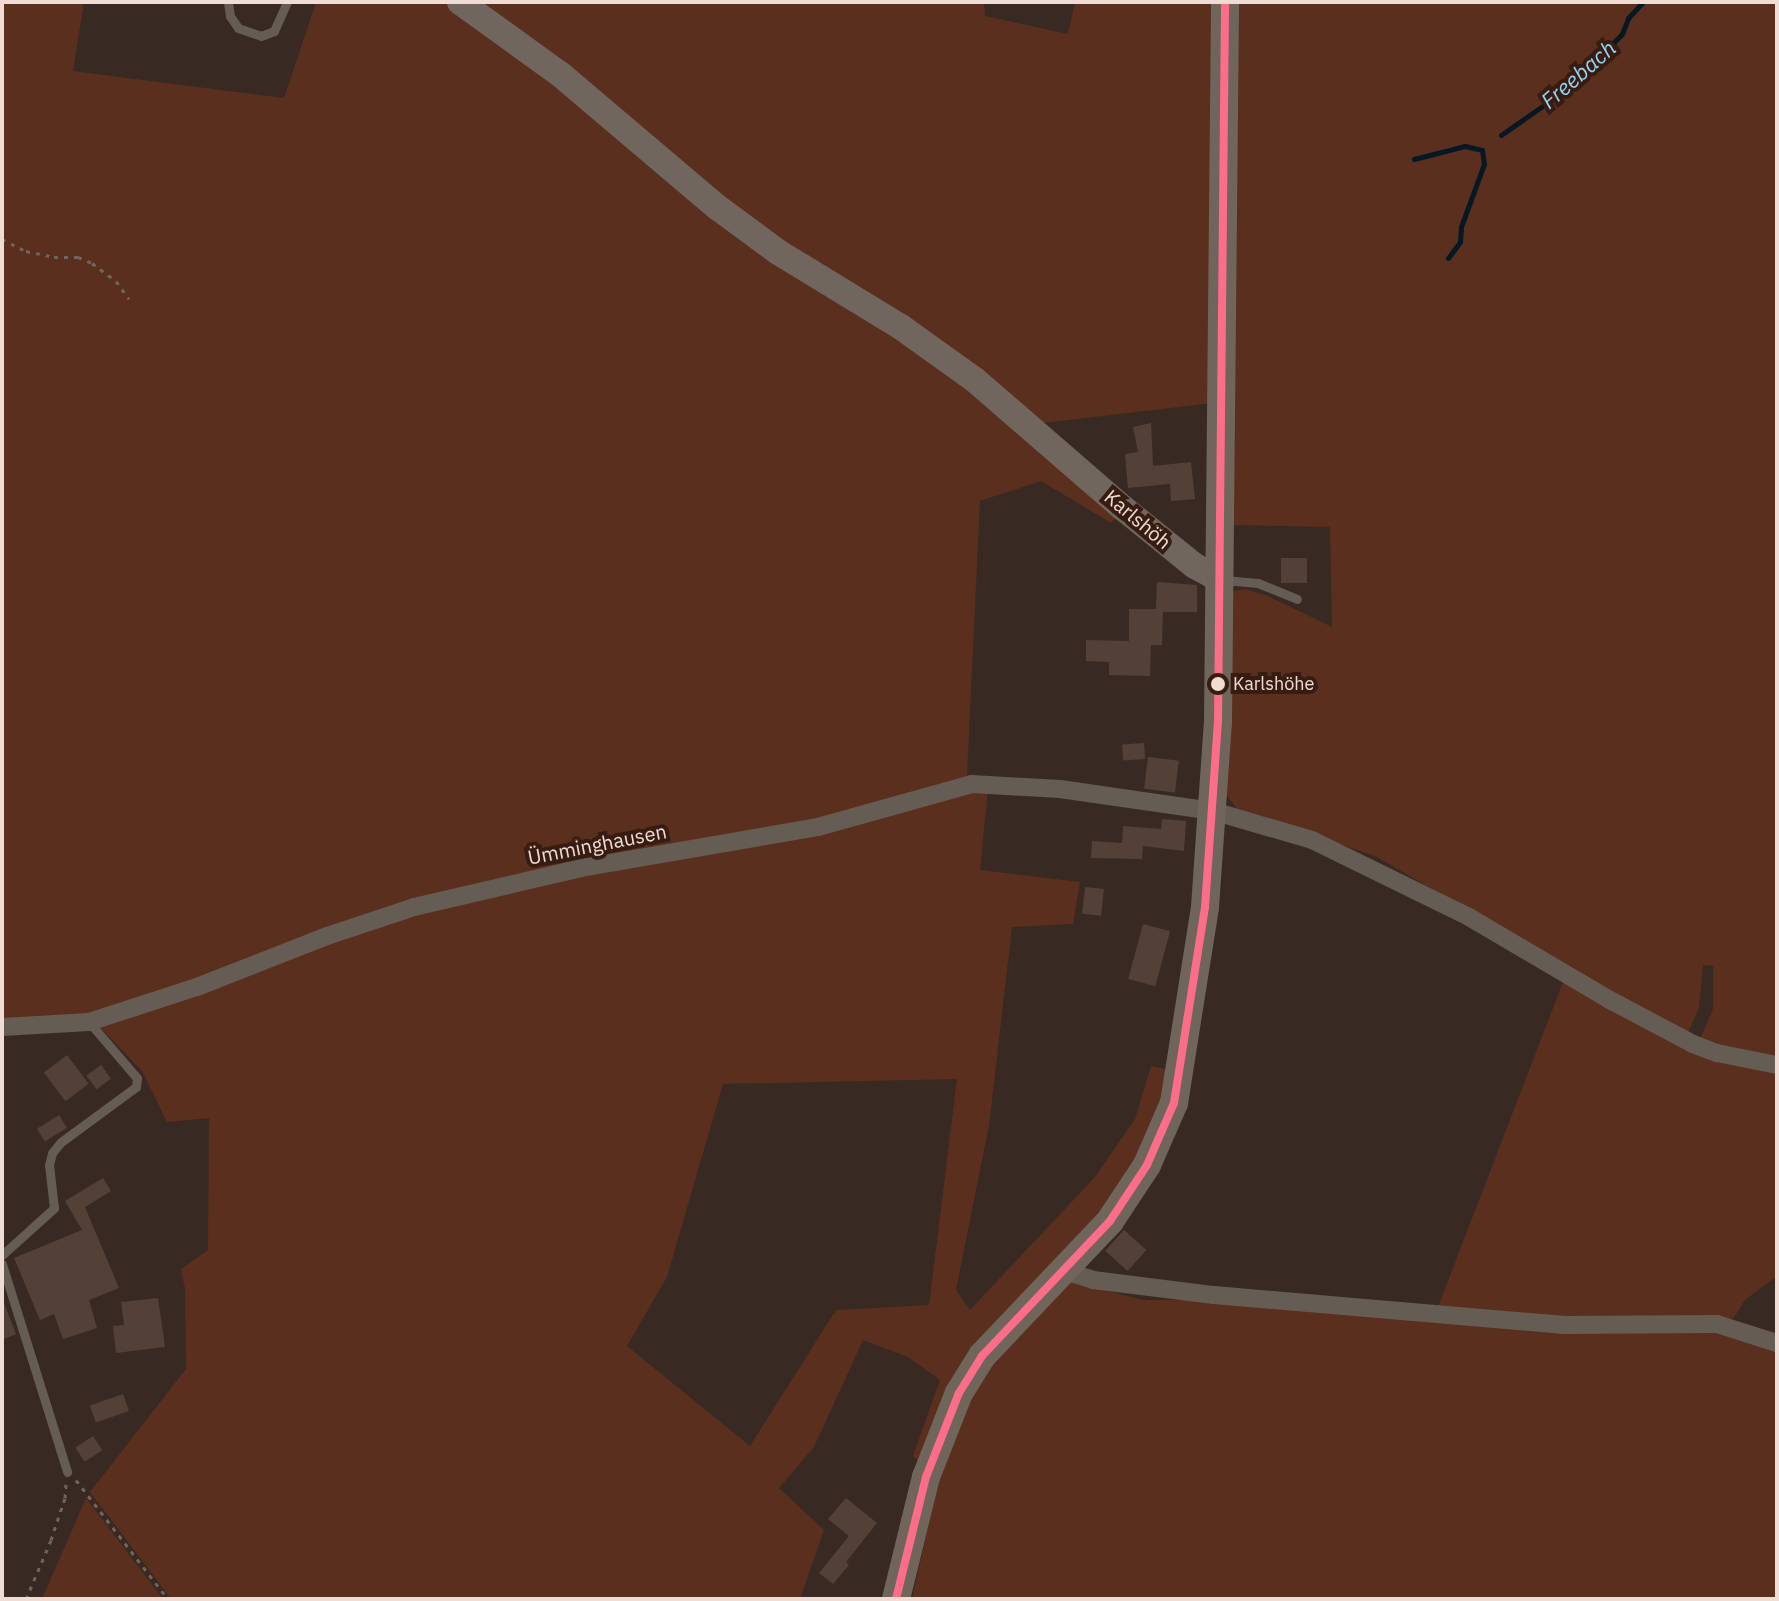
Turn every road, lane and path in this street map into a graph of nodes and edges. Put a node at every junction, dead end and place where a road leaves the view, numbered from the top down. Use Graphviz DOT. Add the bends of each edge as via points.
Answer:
graph roads {
  1 [pos="228,2"];
  2 [pos="287,2"];
  3 [pos="460,2"];
  4 [pos="1225,2"];
  5 [pos="2,239"];
  6 [pos="129,299"];
  7 [pos="1219,579"];
  8 [pos="1297,599"];
  9 [pos="1213,811"];
  10 [pos="89,1022"];
  11 [pos="2,1027"];
  12 [pos="1777,1065"];
  13 [pos="2,1255"];
  14 [pos="2,1264"];
  15 [pos="1061,1270"];
  16 [pos="1777,1343"];
  17 [pos="67,1472"];
  18 [pos="26,1599"];
  19 [pos="168,1599"];
  20 [pos="896,1599"];
  1 -- 2 [label="lane" via="238,28 261,36 274,31"];
  3 -- 7 [label="main road, Karlshöh" via="560,74 778,252 936,350 1195,566"];
  4 -- 7 [label="main road"];
  5 -- 6 [label="path" via="26,251 92,263"];
  7 -- 8 [label="lane, Karlshöh" via="1258,583"];
  7 -- 9 [label="main road"];
  9 -- 10 [label="street, Ümminghausen" via="1060,789 962,785 818,827 581,868 414,907"];
  9 -- 12 [label="street, Ümminghausen" via="1312,840 1383,872 1693,1044"];
  9 -- 15 [label="main road" via="1194,990 1174,1103 1137,1181 1110,1221"];
  10 -- 11 [label="street, Ümminghausen"];
  10 -- 13 [label="lane" via="137,1078 136,1087 52,1153 54,1208"];
  14 -- 17 [label="lane"];
  15 -- 16 [label="street" via="1093,1280 1214,1295 1562,1325 1717,1324"];
  15 -- 20 [label="main road" via="982,1356 959,1393 940,1434"];
  17 -- 18 [label="path" via="65,1498"];
  17 -- 19 [label="path"];
}
